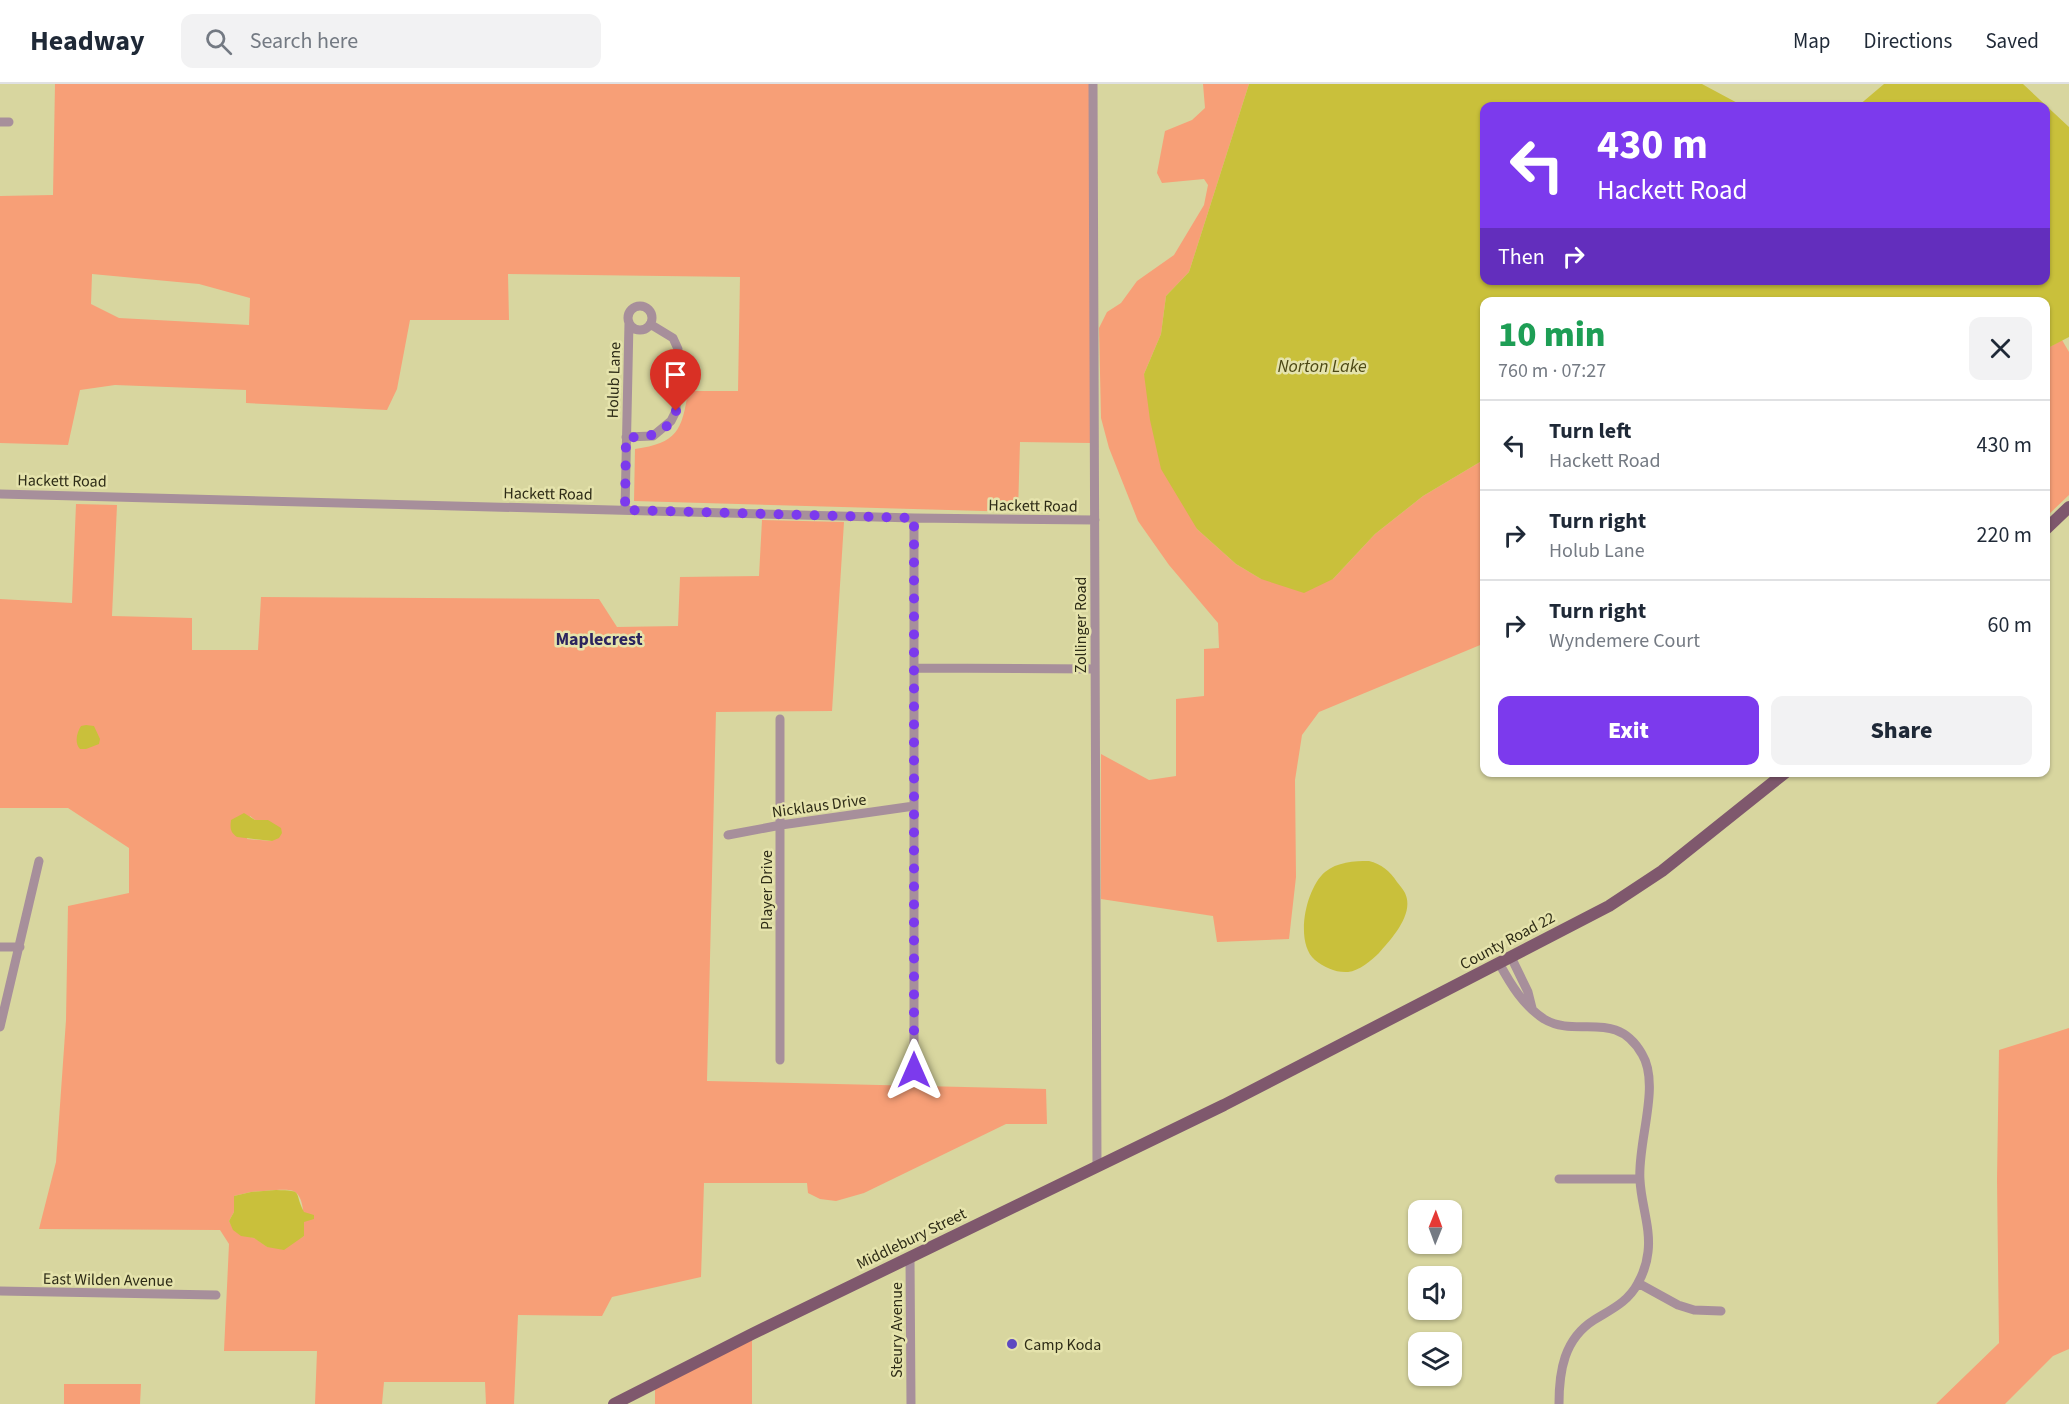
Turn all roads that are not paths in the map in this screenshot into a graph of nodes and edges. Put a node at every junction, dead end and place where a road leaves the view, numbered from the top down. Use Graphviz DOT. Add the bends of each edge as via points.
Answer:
graph roads {
  1 [pos="1093,84"];
  2 [pos="629,322"];
  3 [pos="650,324"];
  4 [pos="626,437"];
  5 [pos="0,494"];
  6 [pos="2069,507"];
  7 [pos="625,510"];
  8 [pos="914,518"];
  9 [pos="1095,520"];
  10 [pos="2050,524"];
  11 [pos="915,668"];
  12 [pos="1095,669"];
  13 [pos="780,719"];
  14 [pos="1780,777"];
  15 [pos="914,806"];
  16 [pos="781,825"];
  17 [pos="728,835"];
  18 [pos="39,861"];
  19 [pos="0,947"];
  20 [pos="20,947"];
  21 [pos="1511,957"];
  22 [pos="1499,963"];
  23 [pos="1532,1008"];
  24 [pos="0,1027"];
  25 [pos="780,1060"];
  26 [pos="914,1070"];
  27 [pos="1224,1105"];
  28 [pos="1097,1166"];
  29 [pos="1559,1179"];
  30 [pos="1640,1179"];
  31 [pos="910,1257"];
  32 [pos="1638,1283"];
  33 [pos="0,1291"];
  34 [pos="216,1295"];
  35 [pos="1721,1311"];
  36 [pos="614,1404"];
  37 [pos="911,1404"];
  38 [pos="1559,1404"];
  1 -- 9 [label="street, Zollinger Road"];
  2 -- 3 [label="street" via="638,330"];
  2 -- 3 [label="street" via="630,312 640,307 650,312"];
  2 -- 4 [label="street, Holub Lane"];
  3 -- 4 [label="street" via="672,338 678,349 676,411 671,421 652,436"];
  4 -- 7 [label="street, Holub Lane"];
  5 -- 7 [label="street, Hackett Road"];
  6 -- 10 [label="main road"];
  7 -- 8 [label="street, Hackett Road"];
  8 -- 9 [label="street, Hackett Road"];
  8 -- 11 [label="street"];
  9 -- 12 [label="street, Zollinger Road"];
  11 -- 12 [label="street"];
  11 -- 15 [label="street"];
  12 -- 28 [label="street, Zollinger Road"];
  13 -- 16 [label="street, Player Drive"];
  14 -- 21 [label="main road, County Road 22" via="1636,889"];
  15 -- 16 [label="street, Nicklaus Drive"];
  15 -- 26 [label="street"];
  16 -- 17 [label="street, Nicklaus Drive"];
  16 -- 25 [label="street, Player Drive"];
  18 -- 20 [label="street"];
  19 -- 20 [label="street"];
  20 -- 24 [label="street"];
  21 -- 22 [label="main road, County Road 22"];
  21 -- 23 [label="street"];
  22 -- 23 [label="street" via="1518,997"];
  22 -- 27 [label="main road, County Road 22"];
  23 -- 30 [label="street" via="1544,1019 1565,1026 1612,1028 1631,1040 1644,1056 1651,1087"];
  27 -- 28 [label="main road, Middlebury Street"];
  28 -- 31 [label="main road, Middlebury Street"];
  29 -- 30 [label="street"];
  30 -- 32 [label="street" via="1649,1250"];
  31 -- 36 [label="main road, Middlebury Street"];
  31 -- 37 [label="street, Steury Avenue"];
  32 -- 35 [label="street" via="1678,1305"];
  32 -- 38 [label="street" via="1626,1300 1593,1320 1570,1345 1562,1364"];
  33 -- 34 [label="street, East Wilden Avenue"];
}
